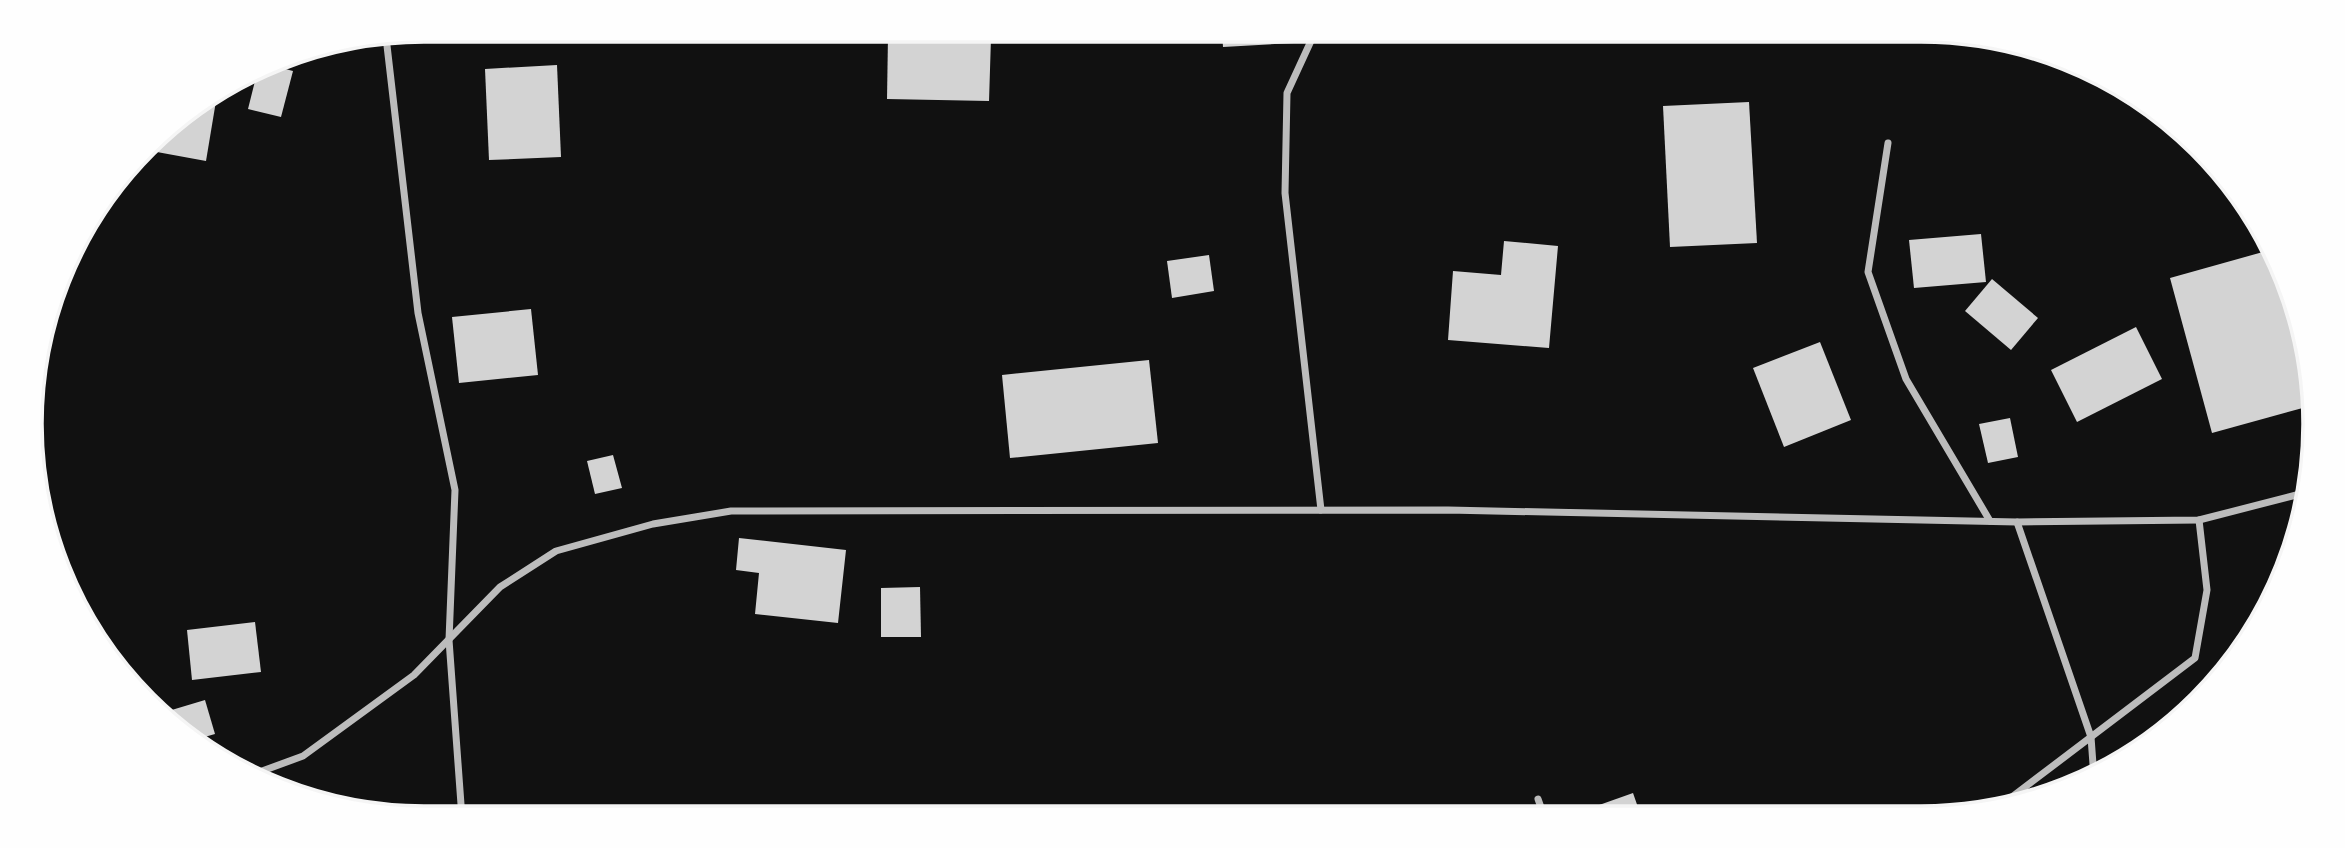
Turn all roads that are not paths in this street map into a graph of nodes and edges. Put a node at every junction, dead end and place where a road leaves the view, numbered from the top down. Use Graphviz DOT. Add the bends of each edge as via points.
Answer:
graph roads {
  1 [pos="1310,42"];
  2 [pos="387,44"];
  3 [pos="1888,143"];
  4 [pos="2297,495"];
  5 [pos="1321,510"];
  6 [pos="2199,520"];
  7 [pos="1990,521"];
  8 [pos="2017,522"];
  9 [pos="449,640"];
  10 [pos="2091,737"];
  11 [pos="2093,765"];
  12 [pos="263,771"];
  13 [pos="2016,794"];
  14 [pos="1538,799"];
  15 [pos="461,806"];
  16 [pos="1540,806"];
  1 -- 5 [label="street" via="1287,93 1285,193"];
  2 -- 9 [label="street" via="418,313 455,491"];
  3 -- 7 [label="street" via="1868,272 1906,379"];
  4 -- 6 [label="street"];
  5 -- 7 [label="street"];
  5 -- 9 [label="street" via="731,511 653,524 556,551 500,587"];
  6 -- 8 [label="street"];
  6 -- 10 [label="street" via="2207,590 2195,658"];
  7 -- 8 [label="street"];
  8 -- 10 [label="street"];
  9 -- 12 [label="street" via="414,675 303,756"];
  9 -- 15 [label="street"];
  10 -- 11 [label="street"];
  10 -- 13 [label="street"];
  14 -- 16 [label="street"];
}
